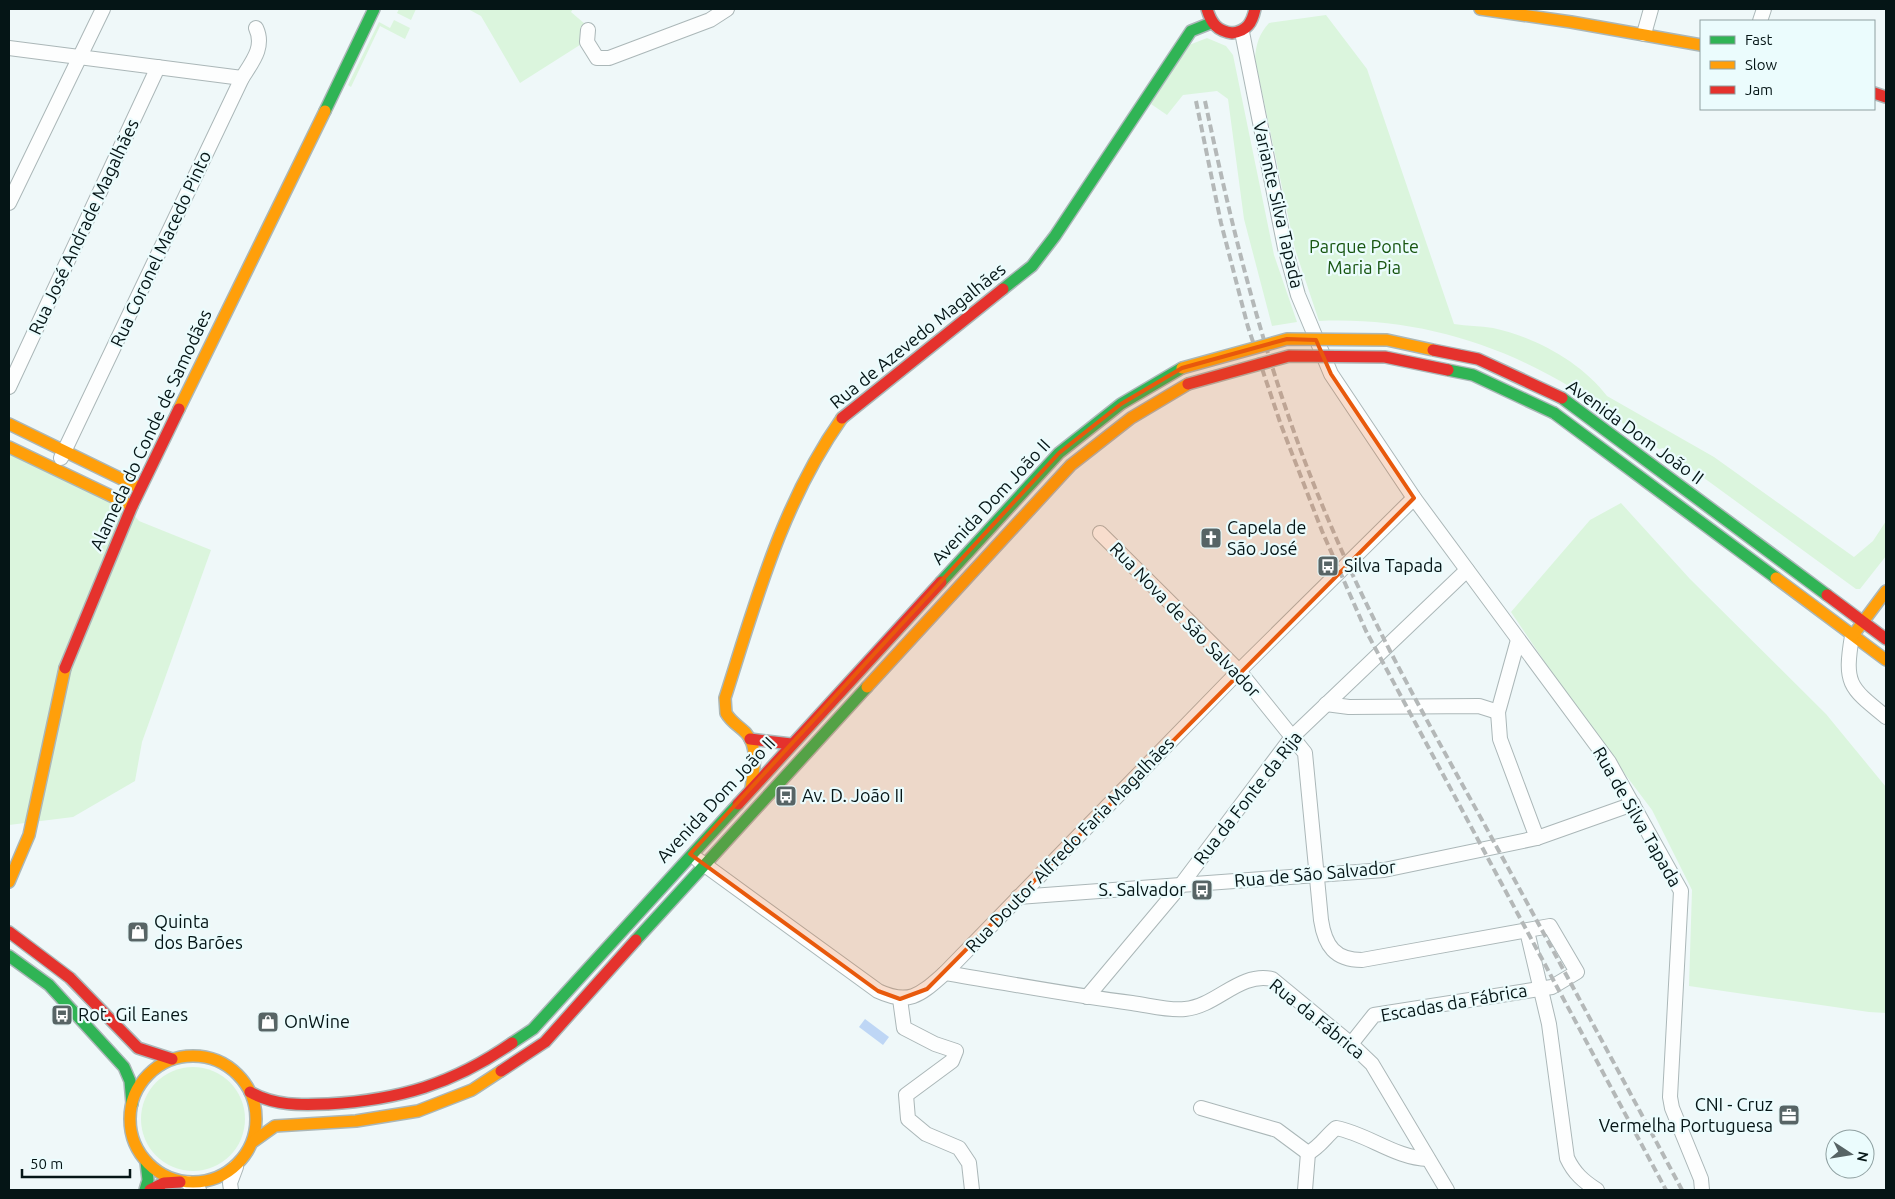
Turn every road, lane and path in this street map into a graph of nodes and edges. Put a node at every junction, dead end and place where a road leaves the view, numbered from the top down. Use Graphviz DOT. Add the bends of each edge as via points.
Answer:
graph roads {
  1 [pos="103,9"];
  2 [pos="374,9"];
  3 [pos="727,9"];
  4 [pos="1207,9"];
  5 [pos="1258,9"];
  6 [pos="1480,9"];
  7 [pos="1651,9"];
  8 [pos="1558,14"];
  9 [pos="1211,23"];
  10 [pos="256,28"];
  11 [pos="588,30"];
  12 [pos="1242,32"];
  13 [pos="1644,34"];
  14 [pos="1700,45"];
  15 [pos="9,48"];
  16 [pos="80,57"];
  17 [pos="158,67"];
  18 [pos="242,78"];
  19 [pos="9,203"];
  20 [pos="9,387"];
  21 [pos="9,424"];
  22 [pos="9,447"];
  23 [pos="64,451"];
  24 [pos="55,469"];
  25 [pos="140,488"];
  26 [pos="1414,498"];
  27 [pos="132,506"];
  28 [pos="1100,533"];
  29 [pos="1467,570"];
  30 [pos="1886,591"];
  31 [pos="1862,622"];
  32 [pos="1852,636"];
  33 [pos="1886,639"];
  34 [pos="1518,640"];
  35 [pos="1886,660"];
  36 [pos="1239,671"];
  37 [pos="1326,704"];
  38 [pos="1498,712"];
  39 [pos="1886,717"];
  40 [pos="1292,737"];
  41 [pos="750,739"];
  42 [pos="791,744"];
  43 [pos="751,788"];
  44 [pos="1633,804"];
  45 [pos="1537,838"];
  46 [pos="690,854"];
  47 [pos="704,865"];
  48 [pos="1316,875"];
  49 [pos="9,882"];
  50 [pos="1181,885"];
  51 [pos="1018,898"];
  52 [pos="1527,930"];
  53 [pos="9,932"];
  54 [pos="9,956"];
  55 [pos="945,972"];
  56 [pos="1540,988"];
  57 [pos="1087,997"];
  58 [pos="900,999"];
  59 [pos="1351,1044"];
  60 [pos="172,1059"];
  61 [pos="250,1092"];
  62 [pos="132,1104"];
  63 [pos="1201,1108"];
  64 [pos="254,1141"];
  65 [pos="1308,1153"];
  66 [pos="1428,1159"];
  67 [pos="146,1162"];
  68 [pos="236,1167"];
  69 [pos="189,1185"];
  70 [pos="145,1190"];
  71 [pos="150,1190"];
  72 [pos="231,1190"];
  73 [pos="972,1190"];
  74 [pos="1305,1190"];
  75 [pos="1447,1190"];
  76 [pos="1597,1190"];
  77 [pos="1702,1190"];
  1 -- 16 [label="street"];
  2 -- 25 [label="main road, Alameda do Conde de Samodães"];
  3 -- 11 [label="street" via="710,20 609,58 597,58 587,42"];
  4 -- 9 [label="main road"];
  5 -- 12 [label="main road" via="1252,23"];
  6 -- 8 [label="main road"];
  7 -- 13 [label="street"];
  8 -- 13 [label="main road"];
  9 -- 12 [label="main road" via="1221,32"];
  9 -- 41 [label="main road, Rua de Azevedo Magalhães" via="1191,31 1032,266 844,415 823,442 776,546 723,706 726,716"];
  10 -- 18 [label="street, Rua Coronel Macedo Pinto" via="261,37 259,51"];
  12 -- 26 [label="street, Variante Silva Tapada" via="1285,248 1298,295 1331,374"];
  13 -- 14 [label="main road"];
  15 -- 16 [label="street"];
  16 -- 17 [label="street"];
  16 -- 19 [label="street"];
  17 -- 18 [label="street"];
  17 -- 20 [label="street, Rua José Andrade Magalhães"];
  18 -- 23 [label="street, Rua Coronel Macedo Pinto"];
  21 -- 23 [label="main road"];
  22 -- 24 [label="main road"];
  23 -- 24 [label="street, Rua Coronel Macedo Pinto"];
  23 -- 25 [label="main road"];
  24 -- 27 [label="main road"];
  25 -- 27 [label="main road, Alameda do Conde de Samodães"];
  26 -- 29 [label="street, Variante Silva Tapada"];
  26 -- 36 [label="street, Rua Doutor Alfredo Faria Magalhães"];
  27 -- 49 [label="main road, Alameda do Conde de Samodães" via="62,676 30,835"];
  28 -- 36 [label="street, Rua Nova de São Salvador"];
  29 -- 34 [label="street, Rua de Silva Tapada"];
  29 -- 37 [label="street, Rua da Fonte da Rija"];
  30 -- 31 [label="main road"];
  31 -- 32 [label="main road"];
  31 -- 33 [label="main road, Avenida Dom João II"];
  31 -- 42 [label="main road, Avenida Dom João II, bridge" via="1562,398 1478,359 1387,340 1287,339 1182,368 1121,404 1059,453"];
  32 -- 35 [label="main road, Avenida Dom João II"];
  32 -- 39 [label="street" via="1849,679 1863,698"];
  32 -- 47 [label="main road, Avenida Dom João II, bridge" via="1554,413 1473,375 1385,357 1289,356 1188,384 1131,418 1071,465"];
  34 -- 38 [label="street"];
  34 -- 44 [label="street, Rua de Silva Tapada" via="1609,762"];
  36 -- 40 [label="street, Rua Nova de São Salvador"];
  36 -- 51 [label="street, Rua Doutor Alfredo Faria Magalhães"];
  37 -- 38 [label="street" via="1349,707 1479,706"];
  37 -- 40 [label="street, Rua da Fonte da Rija"];
  38 -- 45 [label="street" via="1500,739"];
  40 -- 48 [label="street, Rua Nova de São Salvador" via="1305,753"];
  40 -- 50 [label="street, Rua da Fonte da Rija"];
  41 -- 42 [label="main road"];
  41 -- 43 [label="main road" via="754,754"];
  42 -- 43 [label="main road, Avenida Dom João II"];
  43 -- 46 [label="main road, Avenida Dom João II"];
  44 -- 45 [label="street, Rua de São Salvador"];
  44 -- 77 [label="street, Rua de Silva Tapada" via="1681,891 1670,1097 1701,1179"];
  45 -- 48 [label="street, Rua de São Salvador" via="1384,870"];
  46 -- 47 [label="street"];
  46 -- 61 [label="main road, Avenida Dom João II" via="533,1028 463,1074 414,1093 354,1102 279,1105"];
  47 -- 58 [label="street" via="878,991"];
  47 -- 64 [label="main road, Avenida Dom João II" via="544,1042 472,1090 418,1111 356,1121 275,1126"];
  48 -- 50 [label="street, Rua de São Salvador"];
  48 -- 52 [label="street, Rua Nova de São Salvador" via="1324,936 1338,955 1349,960"];
  50 -- 51 [label="street, Rua de São Salvador"];
  50 -- 57 [label="street, Rua da Fonte da Rija"];
  51 -- 55 [label="street, Rua Doutor Alfredo Faria Magalhães"];
  52 -- 56 [label="street"];
  52 -- 56 [label="street, Escadas da Fábrica" via="1550,926 1577,972 1552,987"];
  53 -- 60 [label="main road" via="70,978 138,1048"];
  54 -- 62 [label="main road" via="49,985 124,1067 130,1081"];
  55 -- 57 [label="street, Rua da Fábrica"];
  55 -- 58 [label="street, Rua Doutor Alfredo Faria Magalhães" via="917,995"];
  56 -- 59 [label="street, Escadas da Fábrica" via="1374,1015"];
  56 -- 76 [label="street" via="1549,1024 1568,1158 1580,1178"];
  57 -- 59 [label="street, Rua da Fábrica" via="1185,1009 1203,1004 1260,976 1272,979"];
  58 -- 73 [label="street" via="904,1028 956,1051 952,1061 906,1095 908,1119 926,1134 958,1148 969,1163"];
  59 -- 66 [label="street, Rua da Fábrica" via="1372,1064"];
  60 -- 61 [label="main road" via="192,1055 212,1058 230,1067 245,1081"];
  60 -- 62 [label="main road" via="146,1076"];
  61 -- 64 [label="main road" via="257,1116"];
  62 -- 67 [label="main road" via="130,1125 135,1145"];
  63 -- 65 [label="street" via="1277,1130"];
  64 -- 68 [label="main road"];
  65 -- 66 [label="street" via="1319,1148 1336,1128 1354,1131 1412,1159"];
  65 -- 74 [label="street"];
  66 -- 75 [label="street, Rua da Fábrica"];
  67 -- 69 [label="main road" via="162,1174"];
  67 -- 70 [label="main road" via="148,1180"];
  68 -- 69 [label="main road" via="221,1176"];
  68 -- 72 [label="street"];
  69 -- 71 [label="main road" via="164,1183"];
}
